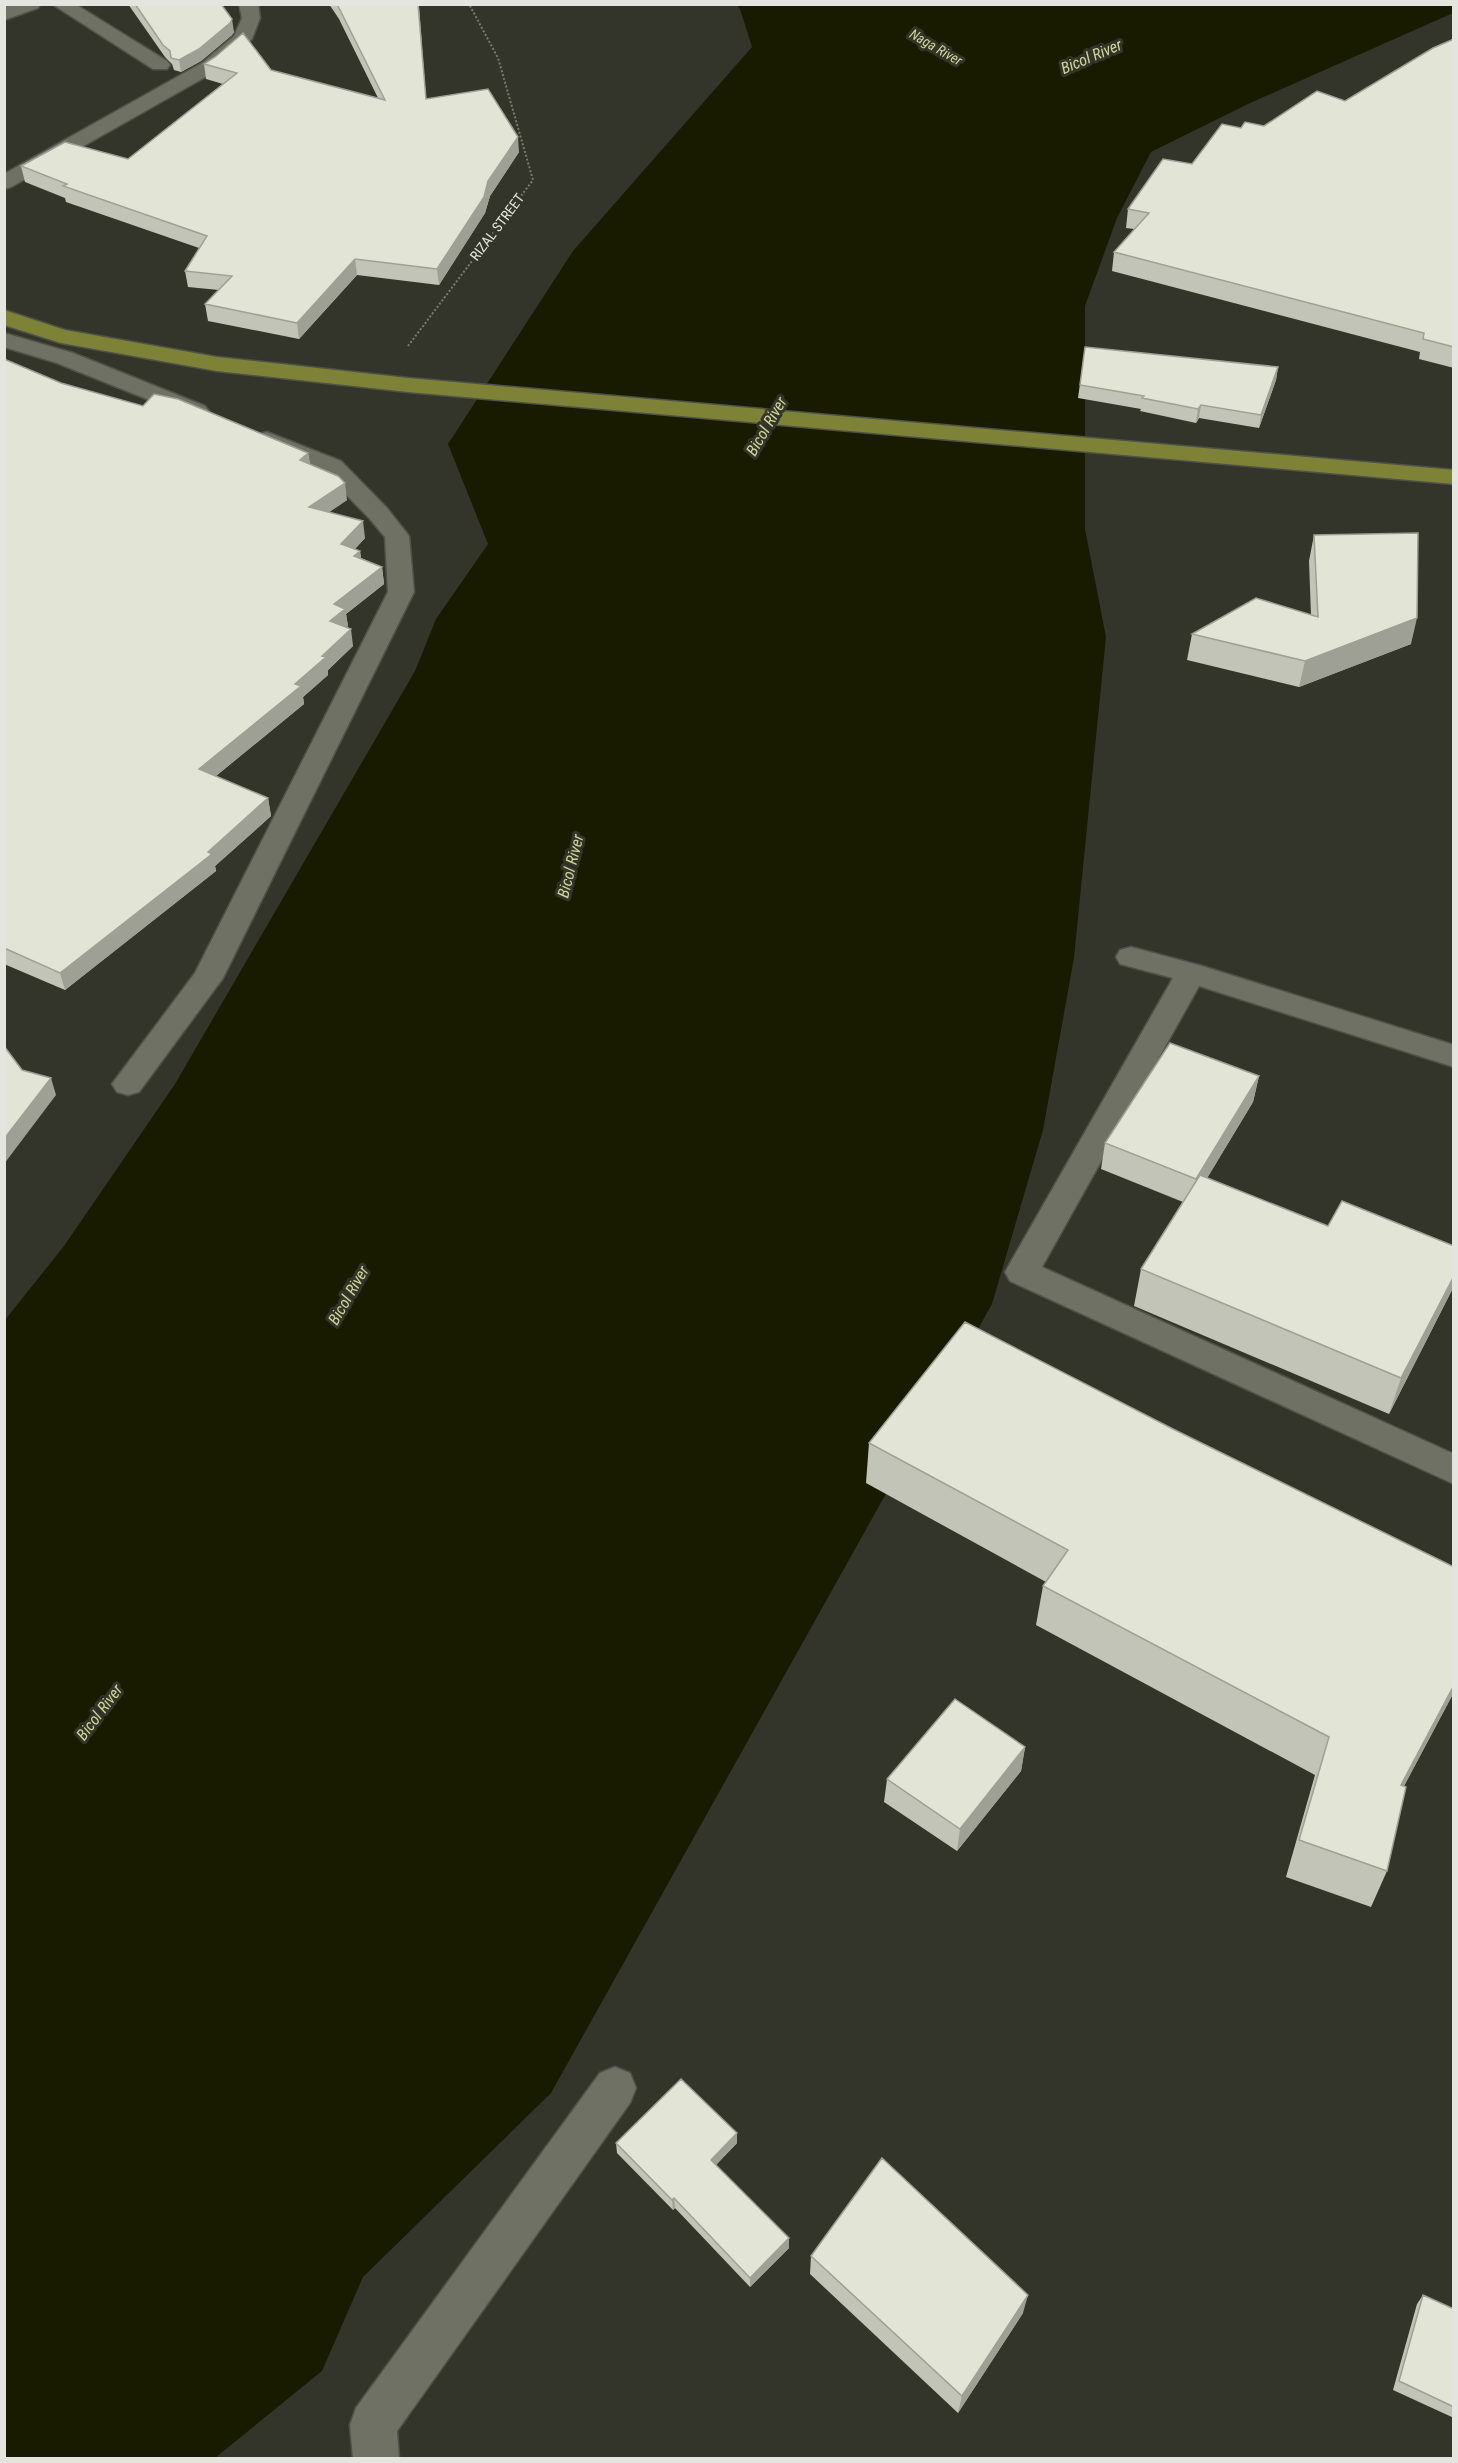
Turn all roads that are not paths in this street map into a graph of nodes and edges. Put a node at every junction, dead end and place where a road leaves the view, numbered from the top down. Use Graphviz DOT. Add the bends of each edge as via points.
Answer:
graph roads {
  1 [pos="31,4"];
  2 [pos="61,4"];
  3 [pos="248,4"];
  4 [pos="4,14"];
  5 [pos="160,65"];
  6 [pos="4,183"];
  7 [pos="4,317"];
  8 [pos="4,340"];
  9 [pos="1454,477"];
  10 [pos="1131,957"];
  11 [pos="1191,973"];
  12 [pos="1454,1056"];
  13 [pos="128,1084"];
  14 [pos="1454,1470"];
  15 [pos="615,2088"];
  16 [pos="376,2458"];
  1 -- 4 [label="street"];
  2 -- 5 [label="street"];
  3 -- 6 [label="street" via="251,18 242,39 209,67"];
  7 -- 9 [label="main road" via="61,336 216,364 408,385"];
  8 -- 13 [label="street" via="65,358 332,466 397,536 401,592 207,978"];
  10 -- 11 [label="street"];
  11 -- 12 [label="street"];
  11 -- 14 [label="street" via="1022,1272"];
  15 -- 16 [label="street" via="373,2425"];
}
